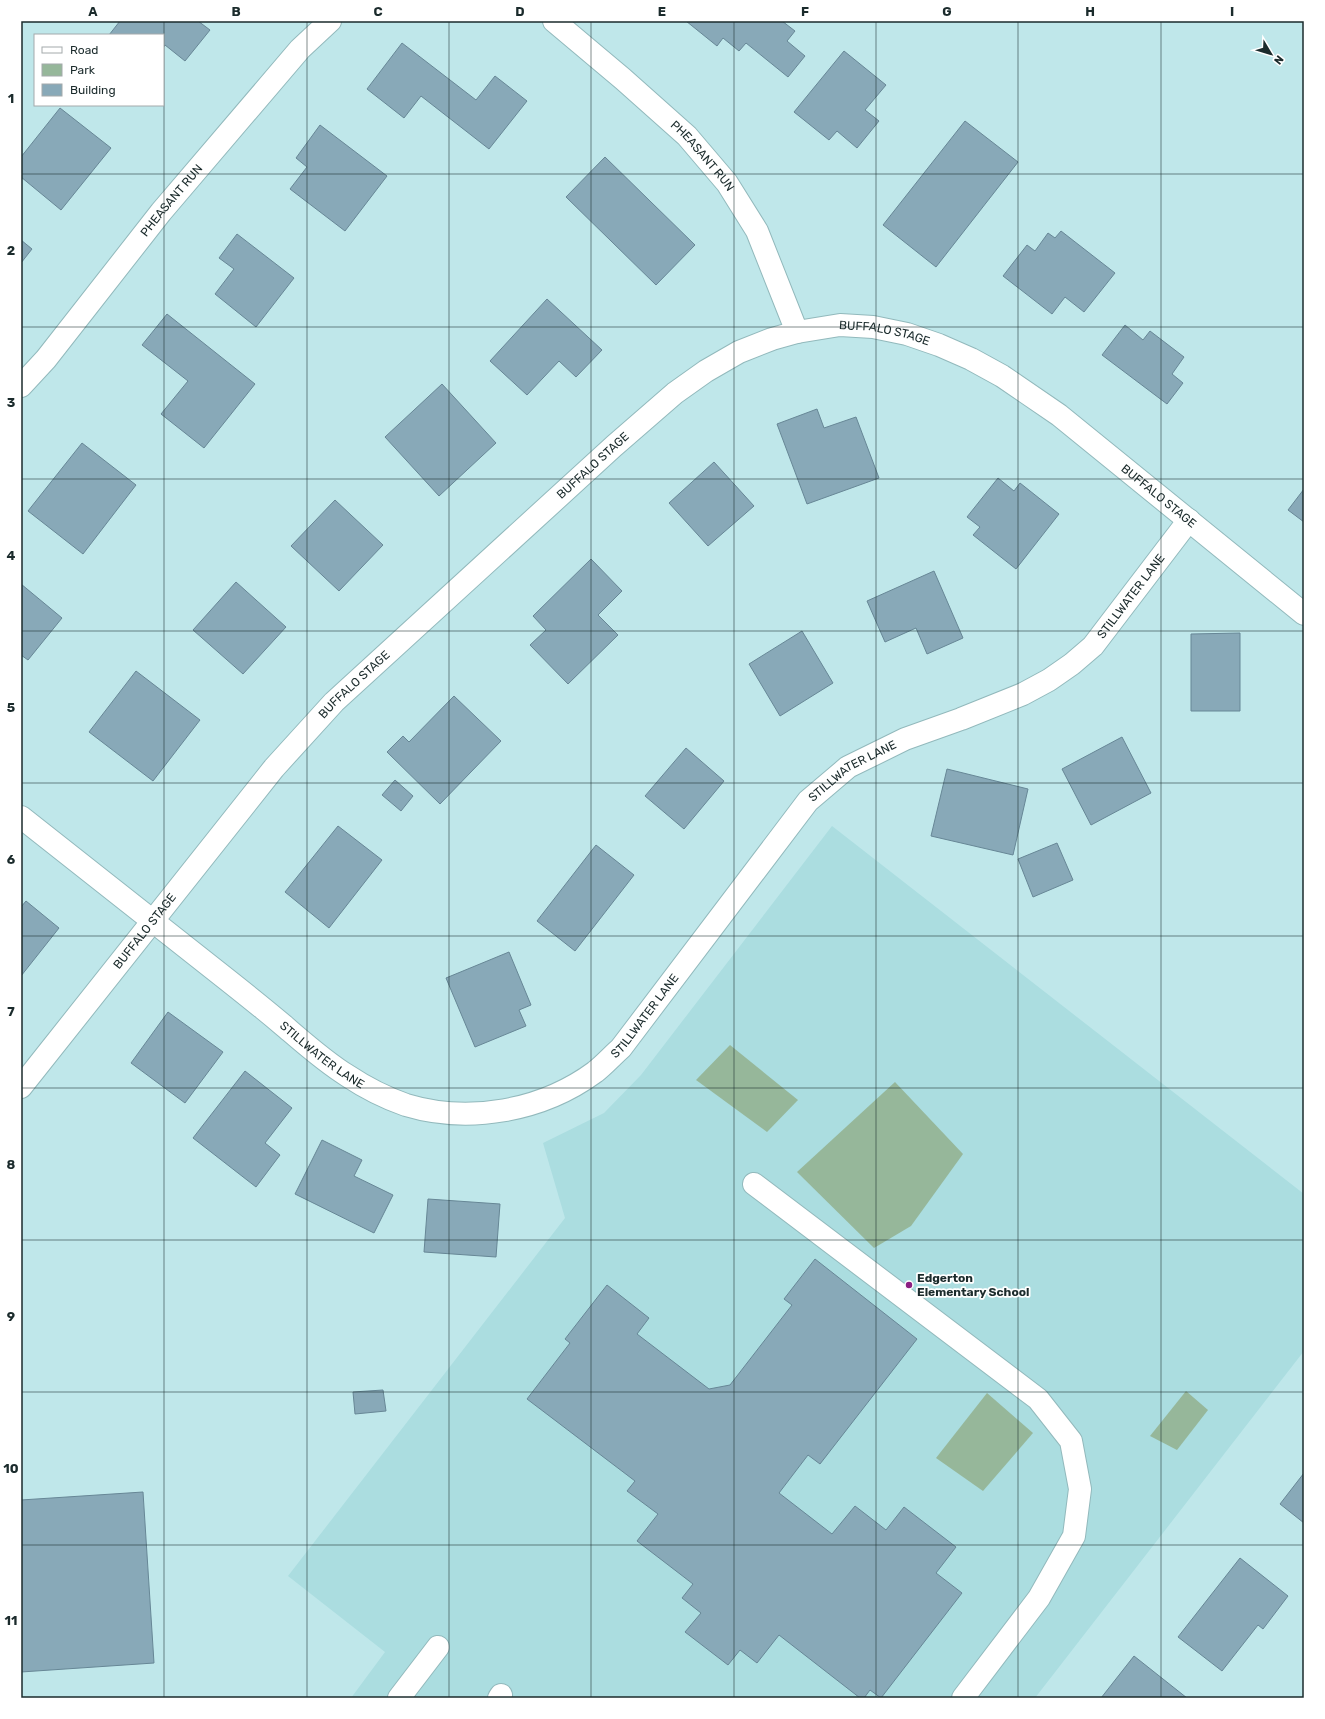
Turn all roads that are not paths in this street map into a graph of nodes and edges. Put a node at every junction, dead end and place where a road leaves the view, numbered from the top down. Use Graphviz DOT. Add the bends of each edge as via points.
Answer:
graph roads {
  1 [pos="330,21"];
  2 [pos="554,21"];
  3 [pos="797,332"];
  4 [pos="21,386"];
  5 [pos="1189,520"];
  6 [pos="1304,614"];
  7 [pos="21,817"];
  8 [pos="153,920"];
  9 [pos="21,1087"];
  10 [pos="754,1184"];
  11 [pos="438,1647"];
  12 [pos="399,1698"];
  13 [pos="963,1698"];
  1 -- 4 [label="street, PHEASANT RUN" via="300,49 161,212 46,359"];
  2 -- 3 [label="street, PHEASANT RUN" via="687,136 727,183 757,232"];
  3 -- 5 [label="street, BUFFALO STAGE" via="840,325 873,327 907,334 971,359 1013,383 1059,415"];
  3 -- 8 [label="street, BUFFALO STAGE" via="739,352 706,371 675,393 614,446 334,702 274,768"];
  5 -- 6 [label="street, BUFFALO STAGE"];
  5 -- 8 [label="street, STILLWATER LANE" via="1093,646 1072,664 1022,694 905,739 848,767 808,801 621,1048 595,1072 566,1091 534,1104 501,1111 437,1112 406,1104 376,1092 347,1076 320,1056"];
  7 -- 8 [label="street, STILLWATER LANE"];
  8 -- 9 [label="street, BUFFALO STAGE"];
  10 -- 13 [label="street" via="1038,1399 1071,1441 1080,1488 1074,1536 1039,1598"];
  11 -- 12 [label="street"];
}
